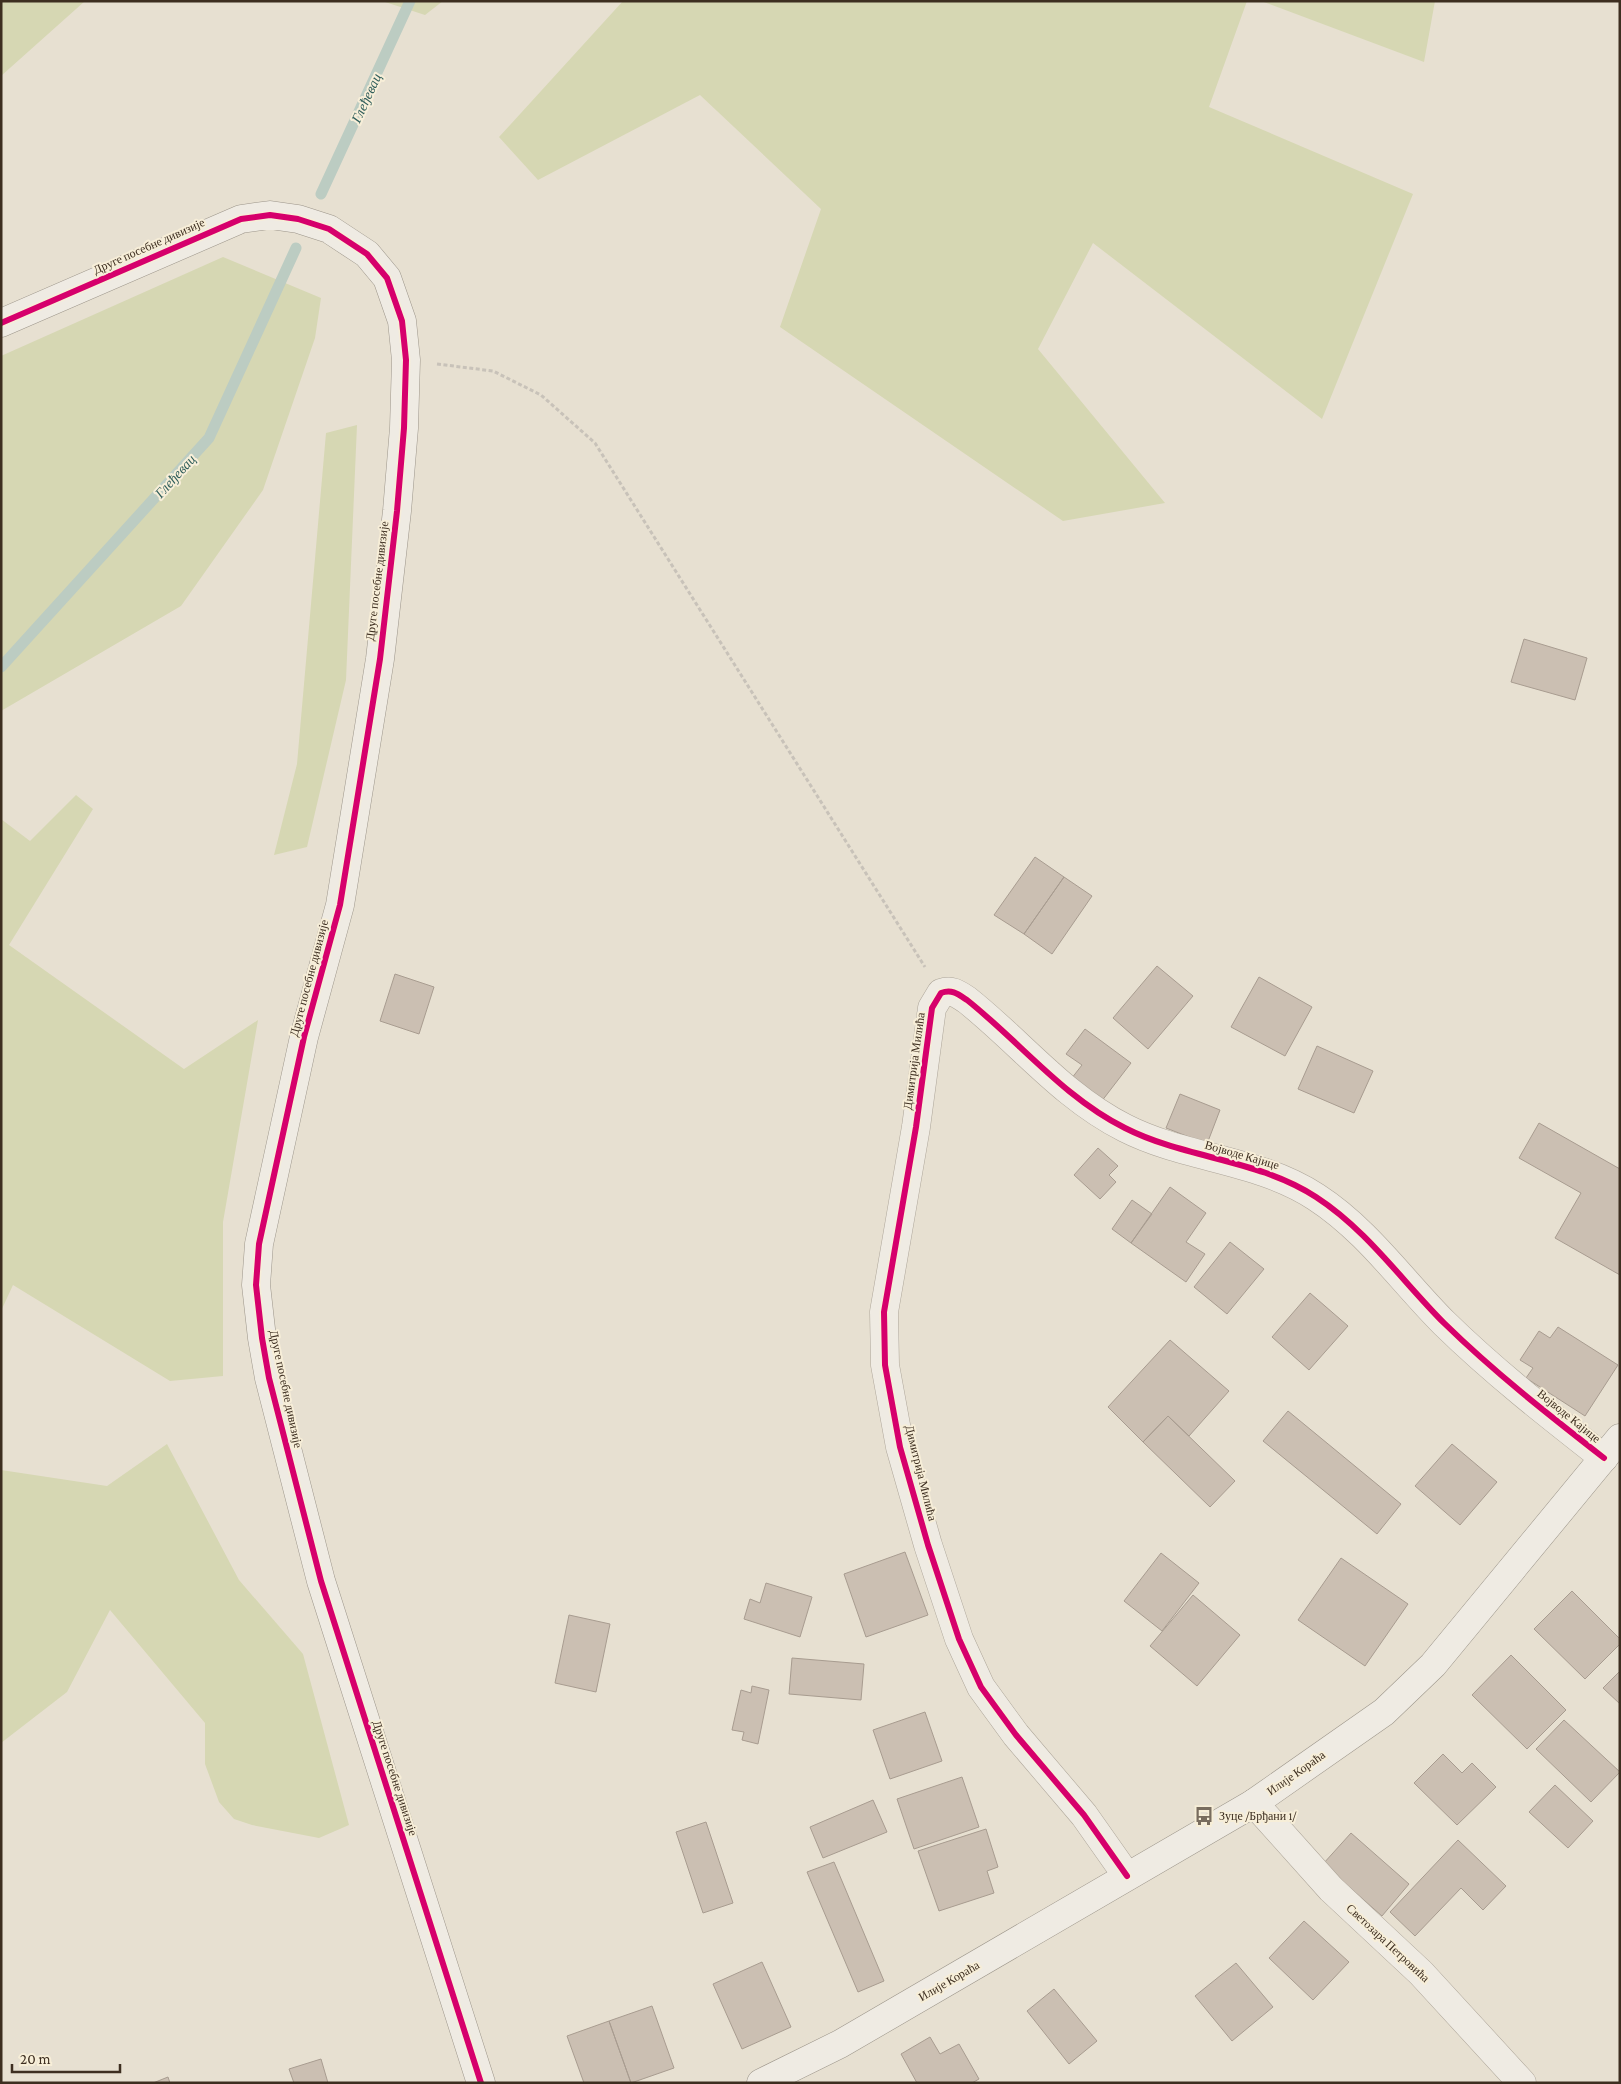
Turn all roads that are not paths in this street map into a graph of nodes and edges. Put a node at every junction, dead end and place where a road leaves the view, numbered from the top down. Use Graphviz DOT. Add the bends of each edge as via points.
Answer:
graph roads {
  1 [pos="1,323"];
  2 [pos="941,993"];
  3 [pos="1612,1448"];
  4 [pos="1254,1803"];
  5 [pos="1127,1876"];
  6 [pos="481,2083"];
  7 [pos="761,2083"];
  8 [pos="1522,2083"];
  1 -- 6 [label="street, Друге посебне дивизије" via="241,219 270,215 298,219 329,229 366,254 387,278 402,321 406,360 404,428 381,649 342,895 304,1037 260,1244 256,1285 269,1378 321,1581"];
  2 -- 3 [label="street, Војводе Кајице" via="956,992 967,1000 1068,1091 1124,1128 1148,1139 1279,1176 1322,1201 1354,1227 1445,1324 1506,1380"];
  2 -- 5 [label="street, Димитрија Милића" via="932,1008 916,1127 884,1312 885,1365 900,1447 959,1639 981,1686 1016,1735 1093,1827"];
  3 -- 4 [label="street, Илије Кораћа" via="1433,1665 1384,1712"];
  4 -- 5 [label="street, Илије Кораћа"];
  4 -- 8 [label="street, Светозара Петровића" via="1331,1890 1421,1973"];
  5 -- 7 [label="street, Илије Кораћа" via="840,2044"];
}
